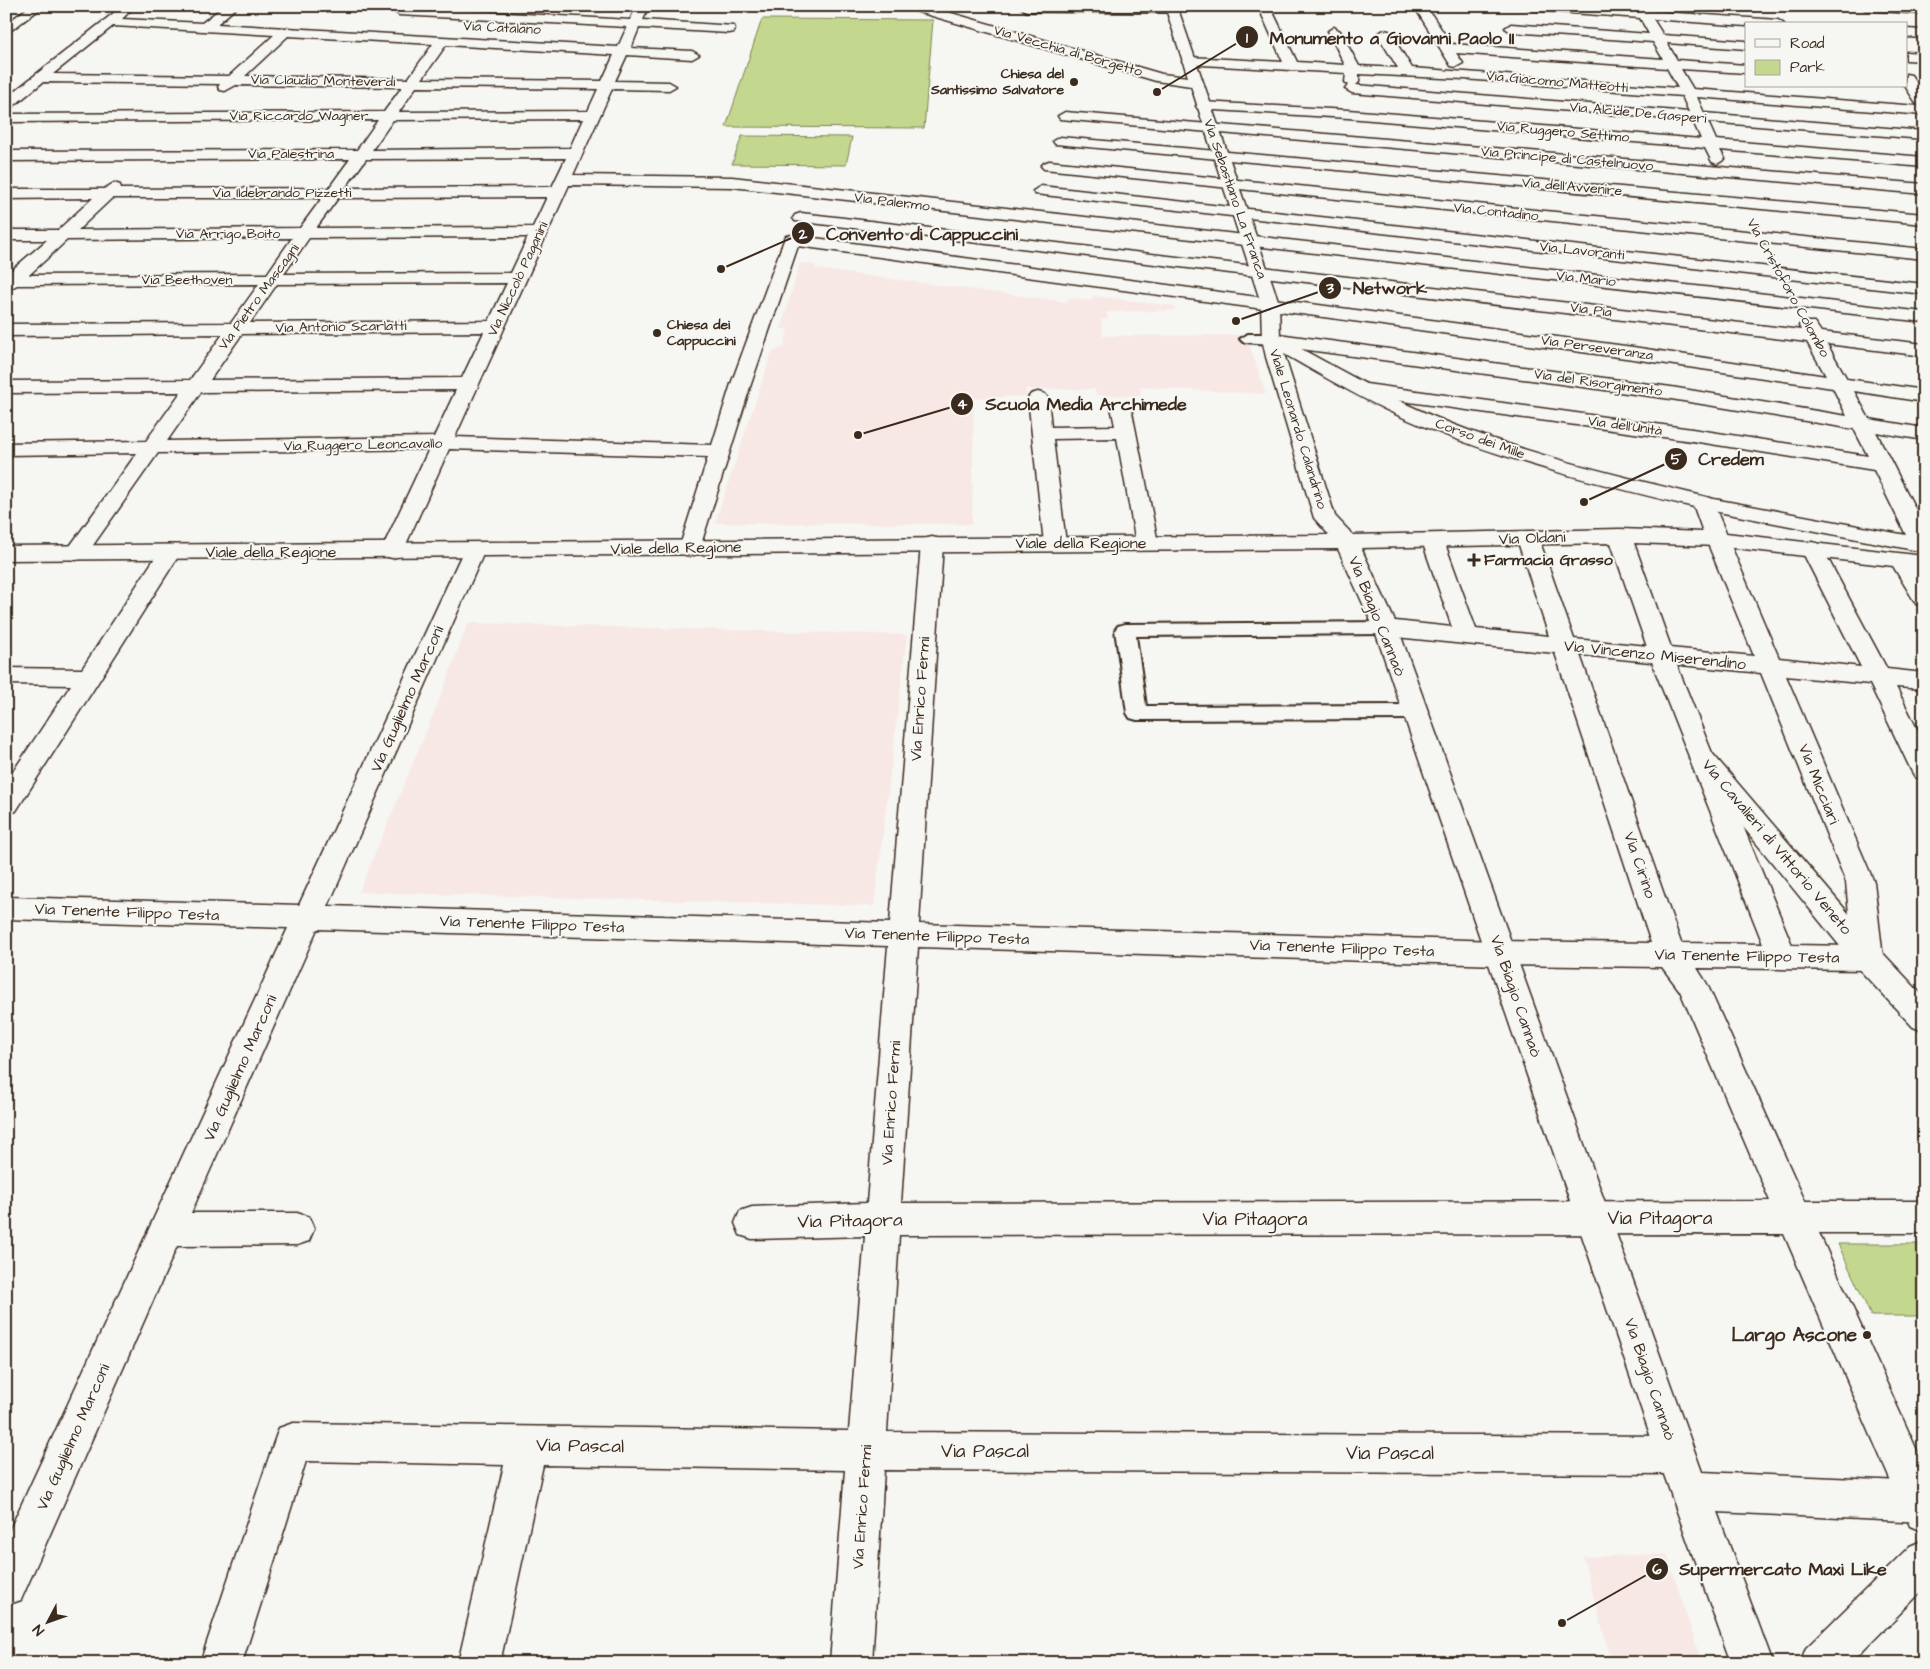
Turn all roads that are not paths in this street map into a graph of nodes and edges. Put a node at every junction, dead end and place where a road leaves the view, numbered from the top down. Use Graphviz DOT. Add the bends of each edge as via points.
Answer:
graph roads {
  1 [pos="38,6"];
  2 [pos="232,6"];
  3 [pos="643,6"];
  4 [pos="912,6"];
  5 [pos="1025,6"];
  6 [pos="1264,6"];
  7 [pos="1420,6"];
  8 [pos="1530,6"];
  9 [pos="1858,6"];
  10 [pos="401,8"];
  11 [pos="1172,8"];
  12 [pos="126,10"];
  13 [pos="1642,10"];
  14 [pos="1924,10"];
  15 [pos="1866,12"];
  16 [pos="110,22"];
  17 [pos="1759,22"];
  18 [pos="635,23"];
  19 [pos="205,27"];
  20 [pos="1511,28"];
  21 [pos="729,29"];
  22 [pos="6,30"];
  23 [pos="1334,31"];
  24 [pos="285,32"];
  25 [pos="1908,33"];
  26 [pos="1384,34"];
  27 [pos="1924,34"];
  28 [pos="362,36"];
  29 [pos="1658,39"];
  30 [pos="442,41"];
  31 [pos="1745,45"];
  32 [pos="1448,48"];
  33 [pos="622,51"];
  34 [pos="692,55"];
  35 [pos="1908,56"];
  36 [pos="1924,57"];
  37 [pos="1189,61"];
  38 [pos="1673,64"];
  39 [pos="1292,65"];
  40 [pos="1353,68"];
  41 [pos="1745,69"];
  42 [pos="1408,72"];
  43 [pos="1464,75"];
  44 [pos="1500,77"];
  45 [pos="40,78"];
  46 [pos="232,80"];
  47 [pos="1908,80"];
  48 [pos="1908,81"];
  49 [pos="413,82"];
  50 [pos="1195,82"];
  51 [pos="1924,82"];
  52 [pos="607,84"];
  53 [pos="670,86"];
  54 [pos="1352,90"];
  55 [pos="1688,93"];
  56 [pos="1498,101"];
  57 [pos="1924,104"];
  58 [pos="6,105"];
  59 [pos="1203,106"];
  60 [pos="1924,111"];
  61 [pos="1348,114"];
  62 [pos="592,115"];
  63 [pos="388,116"];
  64 [pos="1064,116"];
  65 [pos="192,117"];
  66 [pos="6,118"];
  67 [pos="1700,119"];
  68 [pos="1497,127"];
  69 [pos="1211,129"];
  70 [pos="178,130"];
  71 [pos="1924,135"];
  72 [pos="1060,141"];
  73 [pos="1346,141"];
  74 [pos="164,142"];
  75 [pos="1710,144"];
  76 [pos="576,153"];
  77 [pos="1493,153"];
  78 [pos="361,154"];
  79 [pos="150,155"];
  80 [pos="6,156"];
  81 [pos="1220,157"];
  82 [pos="1924,162"];
  83 [pos="1049,166"];
  84 [pos="136,168"];
  85 [pos="1724,172"];
  86 [pos="1490,179"];
  87 [pos="122,181"];
  88 [pos="1230,184"];
  89 [pos="560,186"];
  90 [pos="1924,190"];
  91 [pos="1041,191"];
  92 [pos="333,193"];
  93 [pos="6,194"];
  94 [pos="108,194"];
  95 [pos="1739,202"];
  96 [pos="905,203"];
  97 [pos="1488,212"];
  98 [pos="1240,214"];
  99 [pos="802,218"];
  100 [pos="1924,219"];
  101 [pos="893,228"];
  102 [pos="539,232"];
  103 [pos="304,234"];
  104 [pos="6,235"];
  105 [pos="63,235"];
  106 [pos="1764,237"];
  107 [pos="1482,240"];
  108 [pos="1249,242"];
  109 [pos="881,252"];
  110 [pos="1924,254"];
  111 [pos="1477,267"];
  112 [pos="1259,270"];
  113 [pos="1783,273"];
  114 [pos="518,278"];
  115 [pos="271,279"];
  116 [pos="8,282"];
  117 [pos="1924,289"];
  118 [pos="1474,296"];
  119 [pos="1796,302"];
  120 [pos="1270,303"];
  121 [pos="1924,317"];
  122 [pos="496,326"];
  123 [pos="236,328"];
  124 [pos="6,330"];
  125 [pos="1468,330"];
  126 [pos="1814,336"];
  127 [pos="1248,339"];
  128 [pos="1271,339"];
  129 [pos="1924,350"];
  130 [pos="1463,364"];
  131 [pos="469,384"];
  132 [pos="1841,384"];
  133 [pos="195,386"];
  134 [pos="6,387"];
  135 [pos="1366,390"];
  136 [pos="1924,396"];
  137 [pos="1038,398"];
  138 [pos="1456,403"];
  139 [pos="1121,407"];
  140 [pos="1862,424"];
  141 [pos="1448,429"];
  142 [pos="1126,432"];
  143 [pos="1042,433"];
  144 [pos="1924,434"];
  145 [pos="443,443"];
  146 [pos="150,448"];
  147 [pos="6,449"];
  148 [pos="720,451"];
  149 [pos="1883,465"];
  150 [pos="1703,502"];
  151 [pos="1620,536"];
  152 [pos="1528,538"];
  153 [pos="1717,539"];
  154 [pos="1346,541"];
  155 [pos="1433,541"];
  156 [pos="1055,543"];
  157 [pos="1147,543"];
  158 [pos="932,544"];
  159 [pos="690,549"];
  160 [pos="474,550"];
  161 [pos="1812,550"];
  162 [pos="392,551"];
  163 [pos="1923,551"];
  164 [pos="170,552"];
  165 [pos="6,553"];
  166 [pos="76,553"];
  167 [pos="1901,560"];
  168 [pos="1924,599"];
  169 [pos="1386,628"];
  170 [pos="1467,636"];
  171 [pos="1565,646"];
  172 [pos="1662,656"];
  173 [pos="1770,666"];
  174 [pos="6,676"];
  175 [pos="89,677"];
  176 [pos="1879,677"];
  177 [pos="1924,681"];
  178 [pos="1415,712"];
  179 [pos="1701,757"];
  180 [pos="1924,770"];
  181 [pos="7,803"];
  182 [pos="6,908"];
  183 [pos="308,918"];
  184 [pos="903,935"];
  185 [pos="1500,953"];
  186 [pos="1670,954"];
  187 [pos="1782,956"];
  188 [pos="1868,958"];
  189 [pos="1924,1018"];
  190 [pos="1924,1217"];
  191 [pos="1776,1218"];
  192 [pos="882,1219"];
  193 [pos="1594,1219"];
  194 [pos="752,1223"];
  195 [pos="297,1229"];
  196 [pos="167,1230"];
  197 [pos="528,1446"];
  198 [pos="866,1451"];
  199 [pos="1683,1473"];
  200 [pos="1922,1505"];
  201 [pos="1924,1560"];
  202 [pos="6,1586"];
  203 [pos="221,1663"];
  204 [pos="479,1663"];
  205 [pos="851,1663"];
  206 [pos="1752,1663"];
  207 [pos="1821,1663"];
  1 -- 22 [label="street"];
  2 -- 19 [label="street"];
  3 -- 18 [label="street, Via Niccolò Paganini"];
  4 -- 50 [label="street, Via Vecchia di Borgetto" via="983,20 1161,78"];
  5 -- 11 [label="lane"];
  6 -- 39 [label="street"];
  7 -- 32 [label="street"];
  8 -- 13 [label="street"];
  9 -- 15 [label="street"];
  10 -- 18 [label="street"];
  10 -- 28 [label="street"];
  11 -- 37 [label="street, Via Sebastiano La Franca"];
  12 -- 16 [label="street"];
  13 -- 17 [label="street"];
  13 -- 29 [label="street, Via Cristoforo Colombo"];
  14 -- 15 [label="street"];
  16 -- 19 [label="street, Via Catalano"];
  16 -- 45 [label="street"];
  18 -- 21 [label="street"];
  18 -- 33 [label="street, Via Niccolò Paganini"];
  19 -- 24 [label="street, Via Catalano"];
  20 -- 29 [label="street"];
  23 -- 40 [label="street"];
  24 -- 28 [label="street, Via Catalano"];
  24 -- 46 [label="street"];
  25 -- 27 [label="street"];
  26 -- 42 [label="street"];
  28 -- 30 [label="street, Via Catalano"];
  29 -- 31 [label="street"];
  29 -- 38 [label="street, Via Cristoforo Colombo"];
  30 -- 33 [label="street, Via Catalano"];
  30 -- 49 [label="street, Via Pietro Mascagni"];
  32 -- 38 [label="street"];
  32 -- 43 [label="street"];
  33 -- 34 [label="street, Via Catalano"];
  33 -- 52 [label="street, Via Niccolò Paganini"];
  35 -- 36 [label="street"];
  37 -- 39 [label="street, Via Giacomo Matteotti"];
  37 -- 50 [label="street, Via Sebastiano La Franca"];
  38 -- 41 [label="street"];
  38 -- 55 [label="street, Via Cristoforo Colombo"];
  39 -- 40 [label="street, Via Giacomo Matteotti"];
  40 -- 42 [label="street, Via Giacomo Matteotti"];
  40 -- 54 [label="street"];
  42 -- 43 [label="street, Via Giacomo Matteotti"];
  43 -- 44 [label="street, Via Giacomo Matteotti"];
  44 -- 55 [label="street, Via Giacomo Matteotti"];
  44 -- 56 [label="street"];
  45 -- 46 [label="street, Via Claudio Monteverdi"];
  45 -- 58 [label="street"];
  46 -- 49 [label="street, Via Claudio Monteverdi"];
  46 -- 65 [label="street"];
  47 -- 51 [label="street"];
  48 -- 57 [label="street"];
  49 -- 52 [label="street, Via Claudio Monteverdi"];
  49 -- 63 [label="street, Via Pietro Mascagni"];
  50 -- 59 [label="street, Via Sebastiano La Franca"];
  52 -- 53 [label="street, Via Claudio Monteverdi"];
  52 -- 62 [label="street, Via Niccolò Paganini"];
  54 -- 56 [label="street, Via Alcide De Gasperi"];
  54 -- 61 [label="street"];
  55 -- 60 [label="street, Via Giacomo Matteotti"];
  55 -- 67 [label="street, Via Cristoforo Colombo"];
  56 -- 67 [label="street, Via Alcide De Gasperi"];
  56 -- 68 [label="street"];
  59 -- 61 [label="street, Via Ruggero Settimo"];
  59 -- 69 [label="street, Via Sebastiano La Franca"];
  61 -- 68 [label="street, Via Ruggero Settimo"];
  61 -- 73 [label="street"];
  62 -- 63 [label="street, Via Riccardo Wagner"];
  62 -- 76 [label="street, Via Niccolò Paganini"];
  63 -- 65 [label="street, Via Riccardo Wagner"];
  63 -- 78 [label="street, Via Pietro Mascagni"];
  64 -- 69 [label="street, Via Principe di Castelnuovo"];
  65 -- 66 [label="street, Via Riccardo Wagner"];
  65 -- 70 [label="street"];
  67 -- 71 [label="street, Via Alcide De Gasperi"];
  67 -- 75 [label="street, Via Cristoforo Colombo"];
  68 -- 75 [label="street, Via Ruggero Settimo"];
  68 -- 77 [label="street"];
  69 -- 73 [label="street, Via Principe di Castelnuovo"];
  69 -- 81 [label="street, Via Sebastiano La Franca"];
  72 -- 81 [label="street, Via dell'Avvenire"];
  73 -- 77 [label="street, Via Principe di Castelnuovo"];
  74 -- 79 [label="street"];
  75 -- 82 [label="street, Via Ruggero Settimo"];
  75 -- 85 [label="street, Via Cristoforo Colombo"];
  76 -- 78 [label="street, Via Palestrina"];
  76 -- 89 [label="street, Via Niccolò Paganini"];
  77 -- 85 [label="street, Via Principe di Castelnuovo"];
  77 -- 86 [label="street"];
  78 -- 79 [label="street, Via Palestrina"];
  78 -- 92 [label="street, Via Pietro Mascagni"];
  79 -- 80 [label="street, Via Palestrina"];
  79 -- 84 [label="street"];
  81 -- 86 [label="street, Via dell'Avvenire"];
  81 -- 88 [label="street, Via Sebastiano La Franca"];
  83 -- 88 [label="street, Via Contadino"];
  85 -- 90 [label="street, Via Principe di Castelnuovo"];
  85 -- 95 [label="street, Via Cristoforo Colombo"];
  86 -- 95 [label="street, Via dell'Avvenire"];
  86 -- 97 [label="street"];
  87 -- 94 [label="street"];
  88 -- 97 [label="street, Via Contadino"];
  88 -- 98 [label="street, Via Sebastiano La Franca"];
  89 -- 92 [label="street, Via Ildebrando Pizzetti"];
  89 -- 96 [label="street, Via Palermo" via="732,182"];
  89 -- 102 [label="street, Via Niccolò Paganini"];
  91 -- 98 [label="street, Via Lavoranti"];
  92 -- 94 [label="street, Via Ildebrando Pizzetti"];
  92 -- 103 [label="street, Via Pietro Mascagni"];
  93 -- 94 [label="street, Via Ildebrando Pizzetti"];
  94 -- 105 [label="street"];
  95 -- 100 [label="street, Via dell'Avvenire"];
  95 -- 106 [label="street, Via Cristoforo Colombo"];
  96 -- 101 [label="street"];
  96 -- 108 [label="street, Via Palermo"];
  97 -- 106 [label="street, Via Contadino"];
  97 -- 107 [label="street"];
  98 -- 107 [label="street, Via Lavoranti"];
  98 -- 108 [label="street, Via Sebastiano La Franca"];
  99 -- 101 [label="street, Via Pia"];
  101 -- 109 [label="street"];
  101 -- 112 [label="street, Via Pia"];
  102 -- 103 [label="street, Via Arrigo Boito"];
  102 -- 114 [label="street, Via Niccolò Paganini"];
  103 -- 105 [label="street, Via Arrigo Boito"];
  103 -- 115 [label="street, Via Pietro Mascagni"];
  104 -- 105 [label="street, Via Arrigo Boito"];
  105 -- 116 [label="street"];
  106 -- 110 [label="street, Via Contadino"];
  106 -- 113 [label="street, Via Cristoforo Colombo"];
  107 -- 111 [label="street"];
  107 -- 113 [label="street, Via Lavoranti"];
  108 -- 111 [label="street, Via Mario"];
  108 -- 112 [label="street, Via Sebastiano La Franca"];
  109 -- 120 [label="street, Via Perseveranza"];
  109 -- 148 [label="street, Via Perseveranza" via="792,240"];
  111 -- 118 [label="street"];
  111 -- 119 [label="street, Via Mario"];
  112 -- 118 [label="street, Via Pia"];
  112 -- 120 [label="street, Via Sebastiano La Franca"];
  113 -- 117 [label="street, Via Lavoranti"];
  113 -- 119 [label="street, Via Cristoforo Colombo"];
  114 -- 115 [label="street, Via Beethoven"];
  114 -- 122 [label="street, Via Niccolò Paganini"];
  115 -- 116 [label="street, Via Beethoven"];
  115 -- 123 [label="street, Via Pietro Mascagni"];
  118 -- 125 [label="street"];
  118 -- 126 [label="street, Via Pia"];
  119 -- 121 [label="street, Via Mario"];
  119 -- 126 [label="street, Via Cristoforo Colombo"];
  120 -- 125 [label="street, Via Perseveranza"];
  120 -- 128 [label="street, Via Sebastiano La Franca"];
  122 -- 123 [label="street, Via Antonio Scarlatti"];
  122 -- 131 [label="street, Via Niccolò Paganini"];
  123 -- 124 [label="street, Via Antonio Scarlatti"];
  123 -- 133 [label="street, Via Pietro Mascagni"];
  125 -- 130 [label="street"];
  125 -- 132 [label="street, Via Perseveranza"];
  126 -- 129 [label="street, Via Pia"];
  126 -- 132 [label="street, Via Cristoforo Colombo"];
  127 -- 128 [label="lane"];
  128 -- 130 [label="street, Via del Risorgimento"];
  128 -- 135 [label="street, Corso dei Mille"];
  128 -- 154 [label="street, Viale Leonardo Calandrino" via="1325,518"];
  130 -- 138 [label="street"];
  130 -- 140 [label="street, Via del Risorgimento"];
  131 -- 133 [label="street"];
  131 -- 145 [label="street, Via Niccolò Paganini"];
  132 -- 136 [label="street, Via Perseveranza"];
  132 -- 140 [label="street, Via Cristoforo Colombo"];
  133 -- 134 [label="street"];
  133 -- 146 [label="street, Via Pietro Mascagni"];
  135 -- 138 [label="street, Via dell'Unità"];
  135 -- 141 [label="street, Corso dei Mille"];
  137 -- 143 [label="street"];
  138 -- 141 [label="street"];
  138 -- 149 [label="street, Via dell'Unità"];
  139 -- 142 [label="street"];
  140 -- 144 [label="street, Via del Risorgimento"];
  140 -- 149 [label="street, Via Cristoforo Colombo"];
  141 -- 150 [label="street, Corso dei Mille" via="1571,470"];
  142 -- 143 [label="street"];
  142 -- 157 [label="street"];
  143 -- 156 [label="street"];
  145 -- 146 [label="street, Via Ruggero Leoncavallo"];
  145 -- 148 [label="street, Via Ruggero Leoncavallo"];
  145 -- 162 [label="street, Via Niccolò Paganini"];
  146 -- 147 [label="street, Via Ruggero Leoncavallo"];
  146 -- 166 [label="street, Via Pietro Mascagni"];
  148 -- 159 [label="street"];
  149 -- 163 [label="street, Via Cristoforo Colombo"];
  150 -- 153 [label="street, Via Micciari"];
  150 -- 163 [label="street, Corso dei Mille"];
  151 -- 152 [label="street, Via Oldani"];
  151 -- 153 [label="street, Via Oldani"];
  151 -- 172 [label="street, Via Cavalieri di Vittorio Veneto"];
  152 -- 155 [label="street, Via Oldani"];
  152 -- 171 [label="street, Via Cirino"];
  153 -- 161 [label="street"];
  153 -- 173 [label="street, Via Micciari"];
  154 -- 155 [label="street, Via Oldani"];
  154 -- 157 [label="street, Viale della Regione"];
  154 -- 169 [label="street, Via Biagio Cannaò"];
  155 -- 170 [label="street"];
  156 -- 157 [label="street, Viale della Regione"];
  156 -- 158 [label="street, Viale della Regione"];
  158 -- 159 [label="street, Viale della Regione"];
  158 -- 184 [label="street, Via Enrico Fermi"];
  159 -- 160 [label="street, Viale della Regione"];
  160 -- 162 [label="street, Viale della Regione"];
  160 -- 183 [label="street, Via Guglielmo Marconi"];
  161 -- 167 [label="street"];
  161 -- 176 [label="street"];
  162 -- 164 [label="street, Viale della Regione"];
  163 -- 167 [label="street"];
  164 -- 166 [label="street, Viale della Regione"];
  164 -- 175 [label="street"];
  165 -- 166 [label="street, Viale della Regione"];
  167 -- 168 [label="street"];
  169 -- 170 [label="street, Via Vincenzo Miserendino"];
  169 -- 178 [label="street, Via Biagio Cannaò"];
  169 -- 178 [label="lane" via="1125,630 1137,714"];
  170 -- 171 [label="street, Via Vincenzo Miserendino"];
  171 -- 172 [label="street, Via Vincenzo Miserendino"];
  171 -- 186 [label="street, Via Cirino"];
  172 -- 173 [label="street, Via Vincenzo Miserendino"];
  172 -- 179 [label="street, Via Cavalieri di Vittorio Veneto"];
  173 -- 176 [label="street, Via Vincenzo Miserendino"];
  173 -- 188 [label="street, Via Micciari" via="1860,882"];
  174 -- 175 [label="street"];
  175 -- 181 [label="street"];
  176 -- 177 [label="street, Via Vincenzo Miserendino"];
  176 -- 180 [label="street"];
  178 -- 185 [label="street, Via Biagio Cannaò"];
  179 -- 187 [label="street"];
  179 -- 188 [label="street, Via Cavalieri di Vittorio Veneto"];
  182 -- 183 [label="street, Via Tenente Filippo Testa"];
  183 -- 184 [label="street, Via Tenente Filippo Testa"];
  183 -- 196 [label="street, Via Guglielmo Marconi"];
  184 -- 185 [label="street, Via Tenente Filippo Testa"];
  184 -- 192 [label="street, Via Enrico Fermi"];
  185 -- 186 [label="street, Via Tenente Filippo Testa"];
  185 -- 193 [label="street, Via Biagio Cannaò"];
  186 -- 187 [label="street, Via Tenente Filippo Testa"];
  186 -- 191 [label="street, Via Cirino" via="1692,984 1776,1181"];
  187 -- 188 [label="street, Via Tenente Filippo Testa"];
  188 -- 189 [label="street"];
  190 -- 191 [label="street, Via Pitagora"];
  191 -- 193 [label="street, Via Pitagora"];
  191 -- 200 [label="street, Via Cirino"];
  192 -- 193 [label="street, Via Pitagora"];
  192 -- 194 [label="street, Via Pitagora"];
  192 -- 198 [label="street, Via Enrico Fermi"];
  193 -- 199 [label="street, Via Biagio Cannaò"];
  195 -- 196 [label="street"];
  196 -- 202 [label="street, Via Guglielmo Marconi"];
  197 -- 198 [label="street, Via Pascal"];
  197 -- 203 [label="street, Via Pascal" via="293,1442"];
  197 -- 204 [label="street"];
  198 -- 199 [label="street, Via Pascal"];
  198 -- 205 [label="street, Via Enrico Fermi"];
  199 -- 200 [label="street, Via Pascal"];
  199 -- 206 [label="street, Via Biagio Cannaò"];
  201 -- 207 [label="street"];
}
